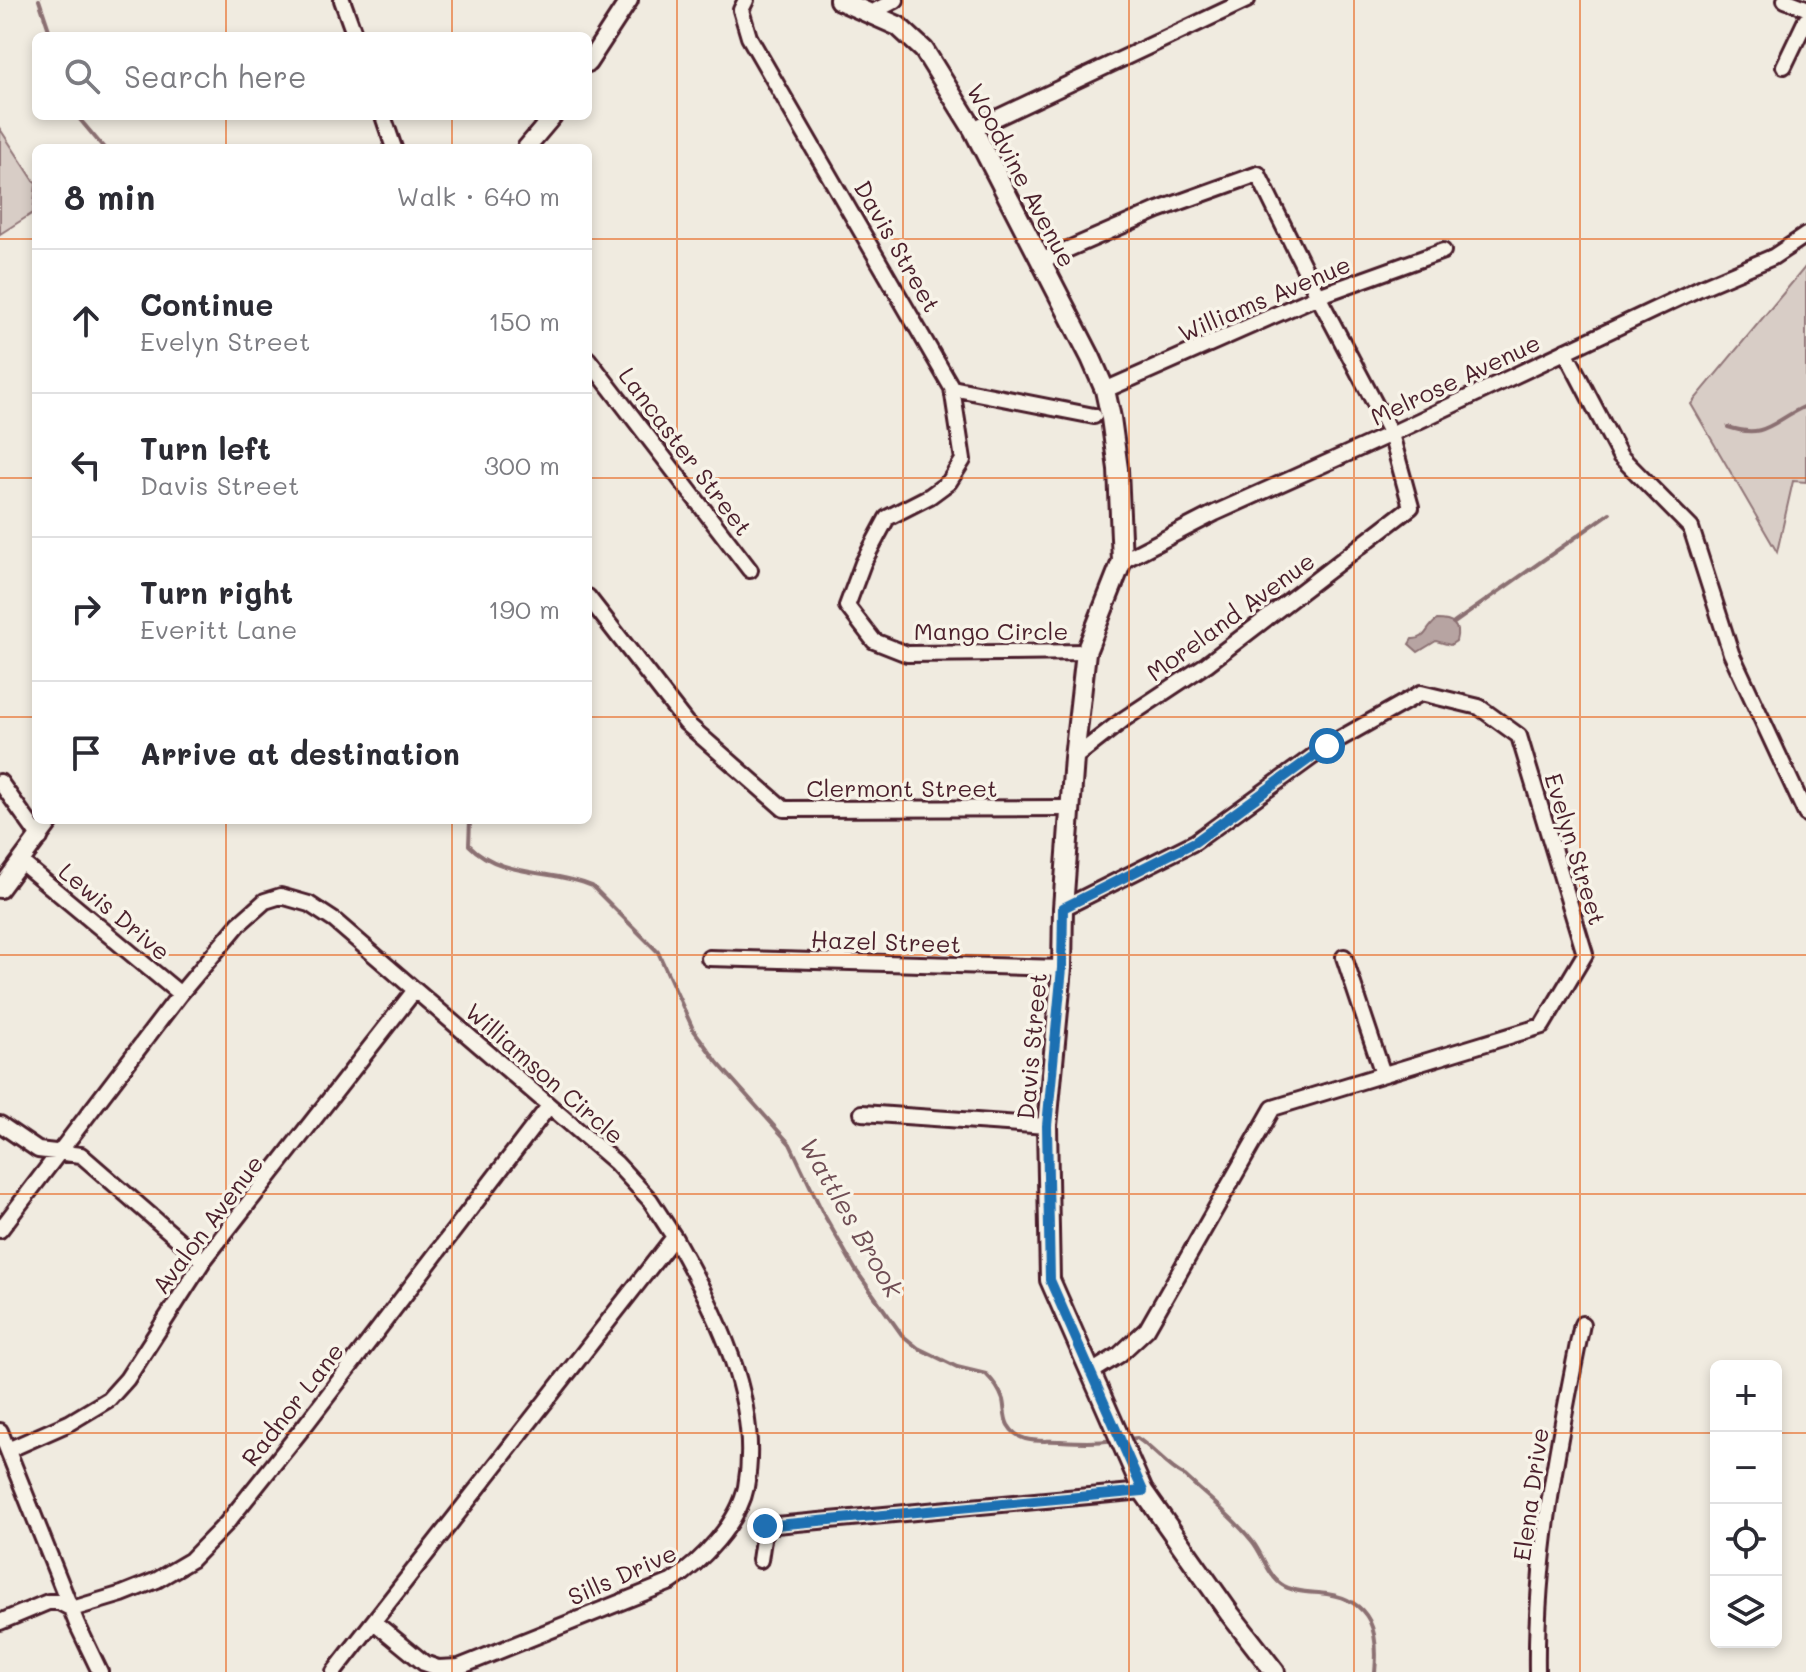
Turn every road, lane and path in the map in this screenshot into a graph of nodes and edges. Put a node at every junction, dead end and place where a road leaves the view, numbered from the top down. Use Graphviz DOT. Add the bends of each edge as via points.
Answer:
graph roads {
  1 [pos="342,0"];
  2 [pos="629,0"];
  3 [pos="746,0"];
  4 [pos="839,0"];
  5 [pos="896,0"];
  6 [pos="1247,0"];
  7 [pos="1785,0"];
  8 [pos="1806,8"];
  9 [pos="871,13"];
  10 [pos="1806,20"];
  11 [pos="354,32"];
  12 [pos="592,57"];
  13 [pos="1784,66"];
  14 [pos="384,120"];
  15 [pos="550,120"];
  16 [pos="973,129"];
  17 [pos="393,144"];
  18 [pos="529,144"];
  19 [pos="1806,235"];
  20 [pos="1443,251"];
  21 [pos="1041,261"];
  22 [pos="1318,296"];
  23 [pos="1565,351"];
  24 [pos="592,364"];
  25 [pos="952,388"];
  26 [pos="1105,390"];
  27 [pos="1102,417"];
  28 [pos="1391,434"];
  29 [pos="1122,561"];
  30 [pos="750,570"];
  31 [pos="592,602"];
  32 [pos="1086,652"];
  33 [pos="1074,758"];
  34 [pos="0,782"];
  35 [pos="1070,808"];
  36 [pos="1806,814"];
  37 [pos="49,824"];
  38 [pos="40,838"];
  39 [pos="21,862"];
  40 [pos="0,889"];
  41 [pos="1063,908"];
  42 [pos="1344,957"];
  43 [pos="709,958"];
  44 [pos="1062,968"];
  45 [pos="415,990"];
  46 [pos="180,994"];
  47 [pos="1383,1074"];
  48 [pos="549,1106"];
  49 [pos="862,1113"];
  50 [pos="0,1124"];
  51 [pos="1047,1126"];
  52 [pos="58,1152"];
  53 [pos="0,1230"];
  54 [pos="674,1237"];
  55 [pos="203,1261"];
  56 [pos="1582,1324"];
  57 [pos="1090,1373"];
  58 [pos="0,1431"];
  59 [pos="8,1450"];
  60 [pos="1140,1483"];
  61 [pos="760,1560"];
  62 [pos="72,1609"];
  63 [pos="0,1622"];
  64 [pos="374,1622"];
  65 [pos="100,1672"];
  66 [pos="334,1672"];
  67 [pos="1275,1672"];
  68 [pos="1537,1672"];
  1 -- 11 [label="street"];
  2 -- 12 [label="street"];
  3 -- 25 [label="street, Davis Street" via="741,10 749,37"];
  4 -- 9 [label="main road, Woodvine Avenue"];
  5 -- 9 [label="street"];
  6 -- 16 [label="street"];
  7 -- 8 [label="street"];
  9 -- 16 [label="main road, Woodvine Avenue" via="898,26 924,50"];
  10 -- 13 [label="street"];
  14 -- 17 [label="street"];
  15 -- 18 [label="street"];
  16 -- 21 [label="main road, Woodvine Avenue"];
  19 -- 23 [label="street, Melrose Avenue" via="1773,257"];
  20 -- 22 [label="street, Williams Avenue"];
  21 -- 22 [label="street" via="1258,174"];
  21 -- 26 [label="main road, Woodvine Avenue"];
  22 -- 26 [label="street, Williams Avenue"];
  22 -- 28 [label="street"];
  23 -- 28 [label="street, Melrose Avenue"];
  23 -- 36 [label="street" via="1620,456 1691,528 1731,653"];
  24 -- 30 [label="street, Lancaster Street"];
  25 -- 27 [label="street"];
  25 -- 32 [label="street, Mango Circle" via="963,460 949,482 887,518 847,606 874,641 907,654"];
  26 -- 27 [label="main road, Woodvine Avenue"];
  27 -- 29 [label="main road, Davis Street" via="1118,469"];
  28 -- 29 [label="street, Melrose Avenue"];
  28 -- 33 [label="street, Moreland Avenue" via="1411,507 1207,664"];
  29 -- 32 [label="main road, Davis Street"];
  31 -- 35 [label="street, Clermont Street" via="686,723 784,809"];
  32 -- 33 [label="main road, Davis Street"];
  33 -- 35 [label="main road, Davis Street"];
  34 -- 38 [label="street"];
  35 -- 41 [label="main road, Davis Street"];
  37 -- 38 [label="street"];
  38 -- 39 [label="street"];
  39 -- 40 [label="street"];
  39 -- 46 [label="street, Lewis Drive"];
  41 -- 44 [label="main road, Davis Street"];
  41 -- 47 [label="street, Evelyn Street" via="1195,842 1327,746 1421,693 1479,707 1519,736 1585,954 1542,1026"];
  42 -- 47 [label="street"];
  43 -- 44 [label="street, Hazel Street"];
  44 -- 51 [label="main road, Davis Street"];
  45 -- 46 [label="street, Williamson Circle" via="335,921 309,904 281,896 265,901 239,924"];
  45 -- 48 [label="street, Williamson Circle"];
  45 -- 55 [label="street, Avalon Avenue"];
  46 -- 52 [label="street, Williamson Circle"];
  47 -- 57 [label="street, Evelyn Street" via="1273,1108 1147,1329"];
  48 -- 54 [label="street, Williamson Circle" via="616,1163"];
  48 -- 62 [label="street, Radnor Lane" via="226,1524 191,1560 157,1580"];
  49 -- 51 [label="street"];
  50 -- 52 [label="street" via="38,1150"];
  51 -- 57 [label="main road, Davis Street" via="1050,1280"];
  52 -- 53 [label="street, Williamson Circle"];
  52 -- 55 [label="street" via="81,1155"];
  54 -- 64 [label="street"];
  54 -- 64 [label="street, Sills Drive" via="733,1360 745,1409 746,1489 715,1542 693,1568 671,1582 459,1667 424,1663"];
  55 -- 59 [label="street, Avalon Avenue" via="109,1399"];
  56 -- 68 [label="street, Elena Drive" via="1553,1474 1536,1614"];
  57 -- 60 [label="main road, Davis Street"];
  58 -- 59 [label="street"];
  59 -- 62 [label="street"];
  60 -- 61 [label="street" via="765,1526"];
  60 -- 67 [label="main road, Davis Street"];
  62 -- 63 [label="street, Radnor Lane" via="48,1602"];
  62 -- 65 [label="street"];
  64 -- 66 [label="street"];
}
